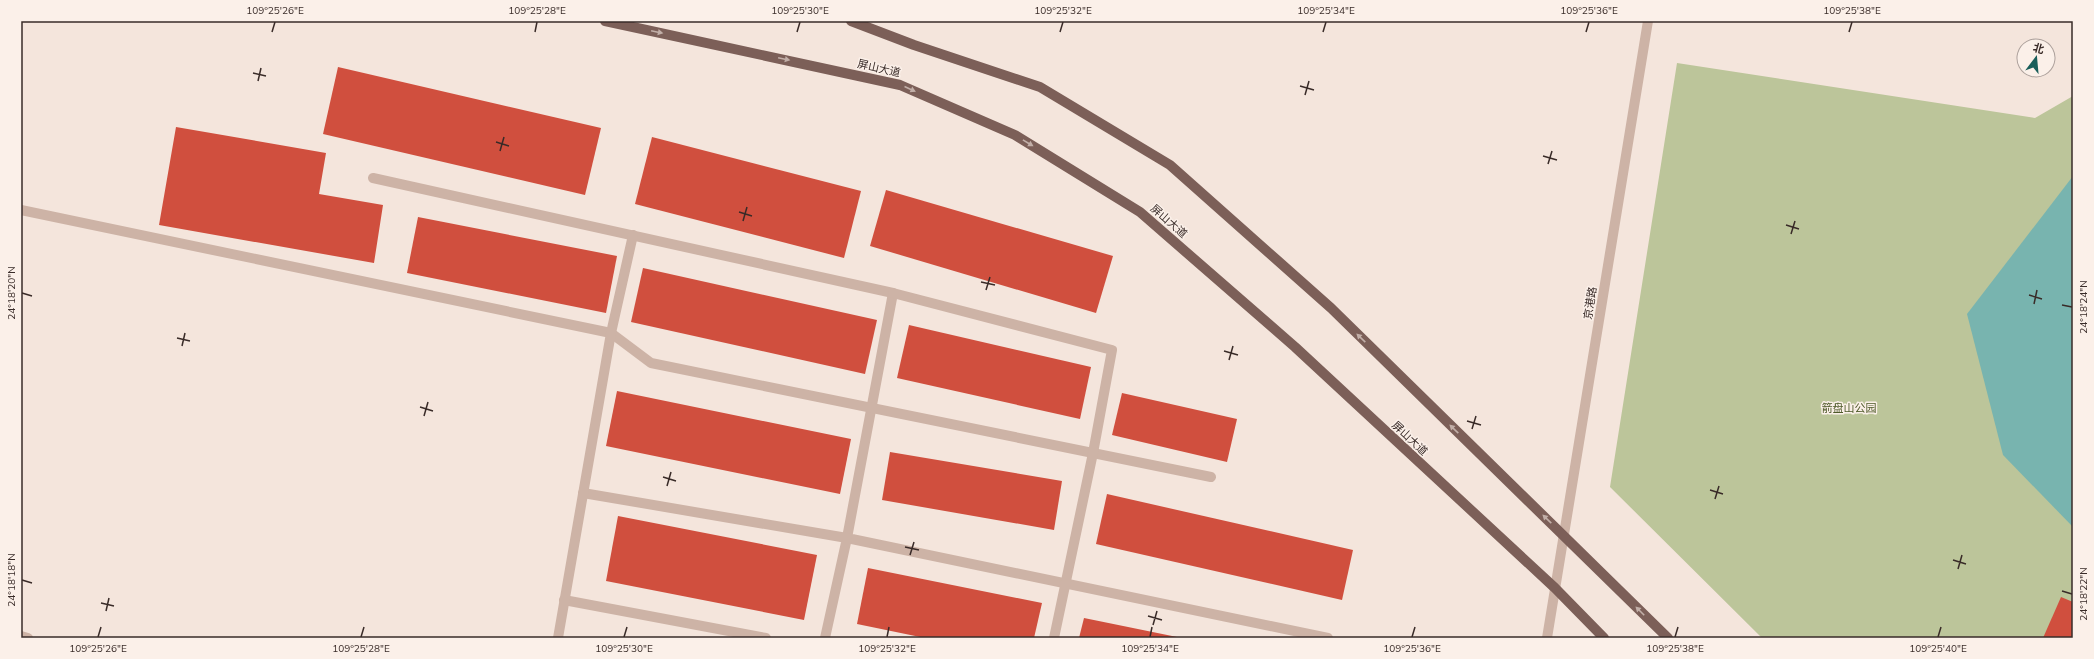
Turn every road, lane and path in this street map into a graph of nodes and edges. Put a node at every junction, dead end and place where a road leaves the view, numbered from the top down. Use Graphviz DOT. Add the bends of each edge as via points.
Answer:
graph roads {
  1 [pos="605,21"];
  2 [pos="851,21"];
  3 [pos="1648,21"];
  4 [pos="373,178"];
  5 [pos="21,210"];
  6 [pos="633,235"];
  7 [pos="893,293"];
  8 [pos="611,333"];
  9 [pos="873,408"];
  10 [pos="1093,453"];
  11 [pos="1212,477"];
  12 [pos="583,493"];
  13 [pos="1564,536"];
  14 [pos="847,538"];
  15 [pos="1065,583"];
  16 [pos="1555,588"];
  17 [pos="564,600"];
  18 [pos="21,636"];
  19 [pos="28,638"];
  20 [pos="558,638"];
  21 [pos="766,638"];
  22 [pos="825,638"];
  23 [pos="1054,638"];
  24 [pos="1328,638"];
  25 [pos="1547,638"];
  26 [pos="1604,638"];
  27 [pos="1668,638"];
  1 -- 16 [label="main road, 屏山大道, one-way" via="900,85 1015,135 1140,212 1295,347"];
  13 -- 2 [label="main road, one-way" via="1331,308 1170,165 1040,87"];
  3 -- 13 [label="street, 京港路"];
  4 -- 6 [label="street"];
  5 -- 8 [label="street"];
  6 -- 7 [label="street"];
  6 -- 8 [label="street"];
  7 -- 9 [label="street"];
  7 -- 10 [label="street" via="1112,350"];
  8 -- 9 [label="street" via="651,364"];
  8 -- 12 [label="street"];
  9 -- 10 [label="street"];
  9 -- 14 [label="street"];
  10 -- 11 [label="street"];
  10 -- 15 [label="street"];
  12 -- 14 [label="street"];
  12 -- 17 [label="street"];
  13 -- 16 [label="street, 京港路"];
  27 -- 13 [label="main road, one-way"];
  14 -- 15 [label="street"];
  14 -- 22 [label="street"];
  15 -- 23 [label="street"];
  15 -- 24 [label="street"];
  16 -- 25 [label="street, 京港路"];
  16 -- 26 [label="main road, 屏山大道"];
  17 -- 20 [label="street"];
  17 -- 21 [label="street"];
  18 -- 19 [label="street"];
}
